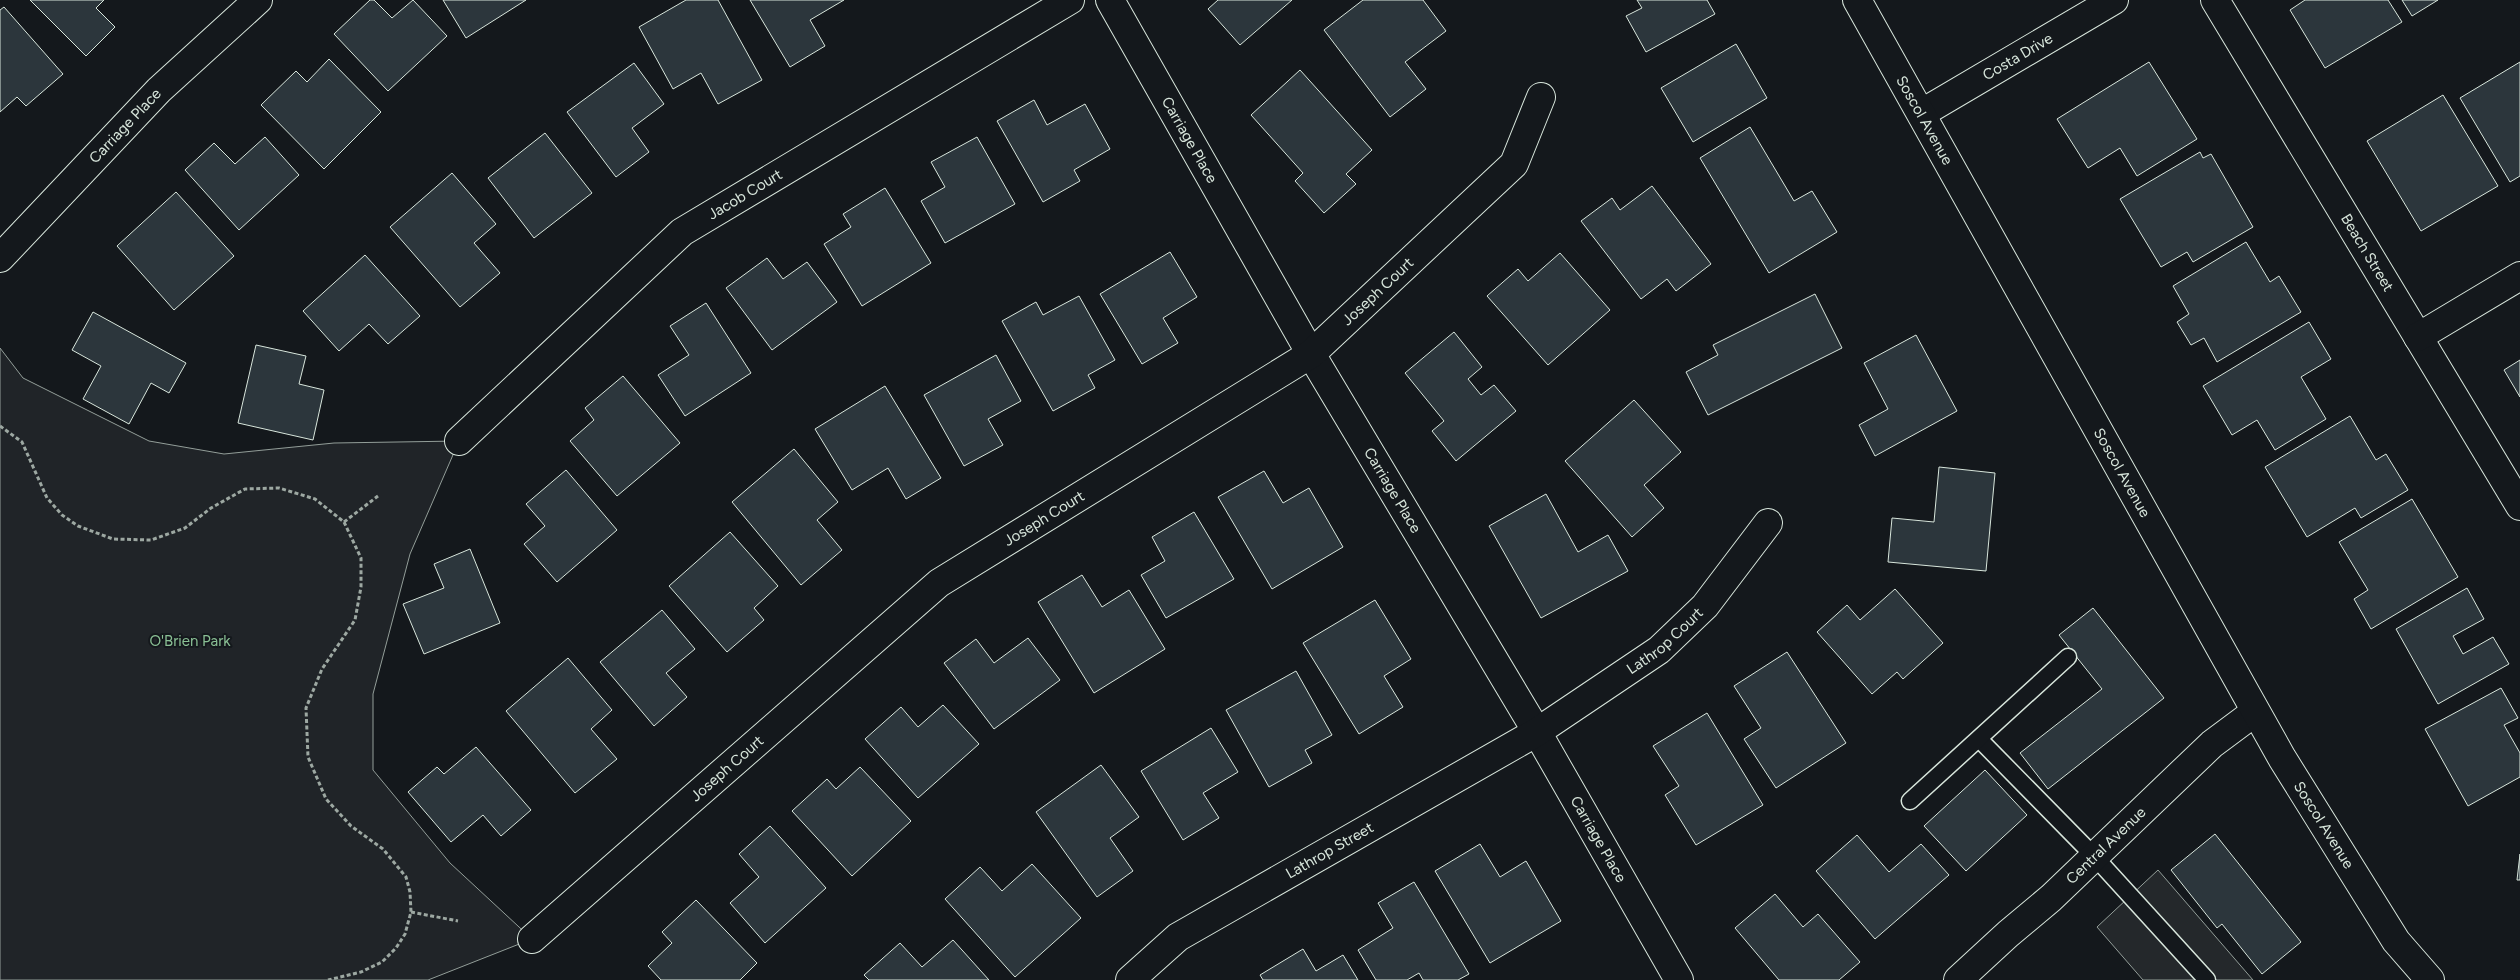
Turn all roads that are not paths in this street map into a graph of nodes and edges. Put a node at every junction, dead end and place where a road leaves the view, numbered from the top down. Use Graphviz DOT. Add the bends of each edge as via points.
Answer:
graph roads {
  1 [pos="258,0"];
  2 [pos="1070,0"];
  3 [pos="1110,0"];
  4 [pos="1857,0"];
  5 [pos="2114,0"];
  6 [pos="2215,0"];
  7 [pos="1541,97"];
  8 [pos="1922,113"];
  9 [pos="0,258"];
  10 [pos="2520,276"];
  11 [pos="2418,337"];
  12 [pos="1310,354"];
  13 [pos="459,441"];
  14 [pos="2520,506"];
  15 [pos="1768,523"];
  16 [pos="2068,657"];
  17 [pos="2255,712"];
  18 [pos="1537,732"];
  19 [pos="1979,739"];
  20 [pos="1910,801"];
  21 [pos="2094,856"];
  22 [pos="532,939"];
  23 [pos="2396,941"];
  24 [pos="1130,980"];
  25 [pos="1679,980"];
  26 [pos="1958,980"];
  27 [pos="2207,980"];
  28 [pos="2413,980"];
  29 [pos="2430,980"];
  1 -- 9 [label="street, Carriage Place" via="159,90"];
  2 -- 13 [label="street, Jacob Court" via="682,232"];
  3 -- 12 [label="street, Carriage Place"];
  4 -- 8 [label="street, Soscol Avenue"];
  5 -- 8 [label="street, Costa Drive"];
  6 -- 11 [label="street, Beach Street"];
  7 -- 12 [label="street, Joseph Court" via="1514,164"];
  8 -- 17 [label="street, Soscol Avenue"];
  10 -- 11 [label="street"];
  11 -- 14 [label="street, Beach Street"];
  12 -- 18 [label="street, Carriage Place"];
  12 -- 22 [label="street, Joseph Court" via="939,582"];
  15 -- 18 [label="street, Lathrop Court" via="1705,606 1659,650"];
  16 -- 19 [label="lane"];
  17 -- 21 [label="street, Central Avenue" via="2212,744"];
  17 -- 23 [label="street, Soscol Avenue"];
  18 -- 24 [label="street, Lathrop Street" via="1178,936"];
  18 -- 25 [label="street, Carriage Place"];
  19 -- 20 [label="lane"];
  19 -- 21 [label="lane"];
  21 -- 26 [label="street, Central Avenue"];
  21 -- 27 [label="lane"];
  23 -- 28 [label="street, Soscol Avenue"];
  23 -- 29 [label="street, Soscol Avenue"];
}
